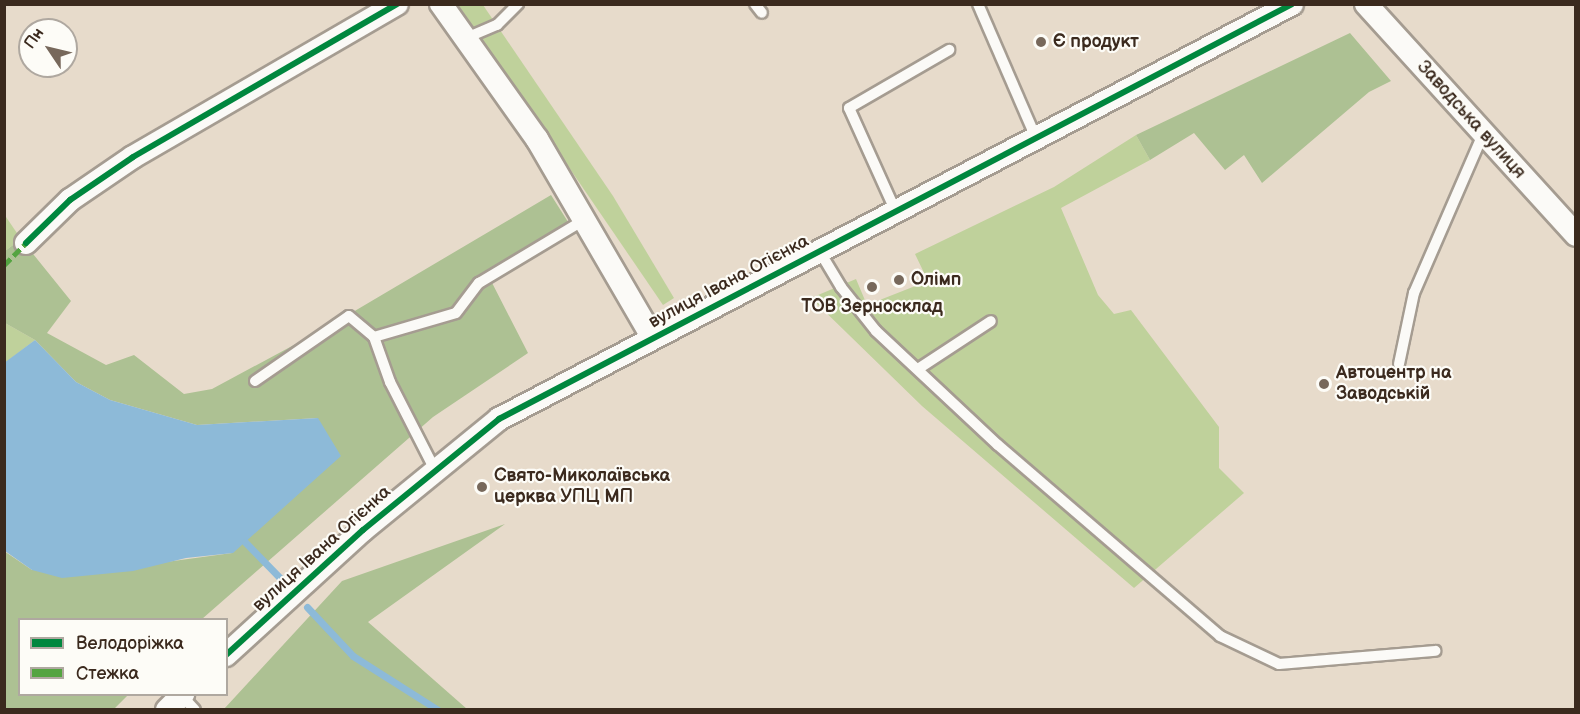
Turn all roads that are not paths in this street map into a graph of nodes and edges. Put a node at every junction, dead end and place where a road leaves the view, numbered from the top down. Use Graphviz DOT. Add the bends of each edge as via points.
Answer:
graph roads {
  1 [pos="397,4"];
  2 [pos="441,4"];
  3 [pos="518,4"];
  4 [pos="978,4"];
  5 [pos="1292,4"];
  6 [pos="1366,4"];
  7 [pos="466,38"];
  8 [pos="949,50"];
  9 [pos="1483,134"];
  10 [pos="1036,138"];
  11 [pos="896,212"];
  12 [pos="584,220"];
  13 [pos="1575,235"];
  14 [pos="26,243"];
  15 [pos="820,252"];
  16 [pos="991,321"];
  17 [pos="374,338"];
  18 [pos="653,338"];
  19 [pos="1399,364"];
  20 [pos="918,369"];
  21 [pos="255,381"];
  22 [pos="435,471"];
  23 [pos="1435,651"];
  24 [pos="228,653"];
  1 -- 14 [label="street" via="133,157 70,200"];
  2 -- 7 [label="street"];
  3 -- 7 [label="lane" via="497,25"];
  4 -- 10 [label="lane"];
  5 -- 10 [label="street, вулиця Івана Огієнка"];
  6 -- 9 [label="street, Заводська вулиця"];
  7 -- 12 [label="street" via="537,139"];
  8 -- 11 [label="lane" via="849,108"];
  9 -- 13 [label="street, Заводська вулиця"];
  9 -- 19 [label="lane" via="1414,293"];
  10 -- 11 [label="street, вулиця Івана Огієнка"];
  11 -- 15 [label="street, вулиця Івана Огієнка"];
  12 -- 17 [label="lane" via="478,283 456,313"];
  12 -- 18 [label="street"];
  15 -- 18 [label="street, вулиця Івана Огієнка"];
  15 -- 20 [label="lane" via="841,287 876,331"];
  16 -- 20 [label="lane"];
  17 -- 21 [label="lane" via="350,316"];
  17 -- 22 [label="lane" via="390,382"];
  18 -- 22 [label="street, вулиця Івана Огієнка" via="499,419"];
  20 -- 23 [label="lane" via="1083,519 1141,564 1220,636 1279,664"];
  22 -- 24 [label="street, вулиця Івана Огієнка" via="363,530"];
}
